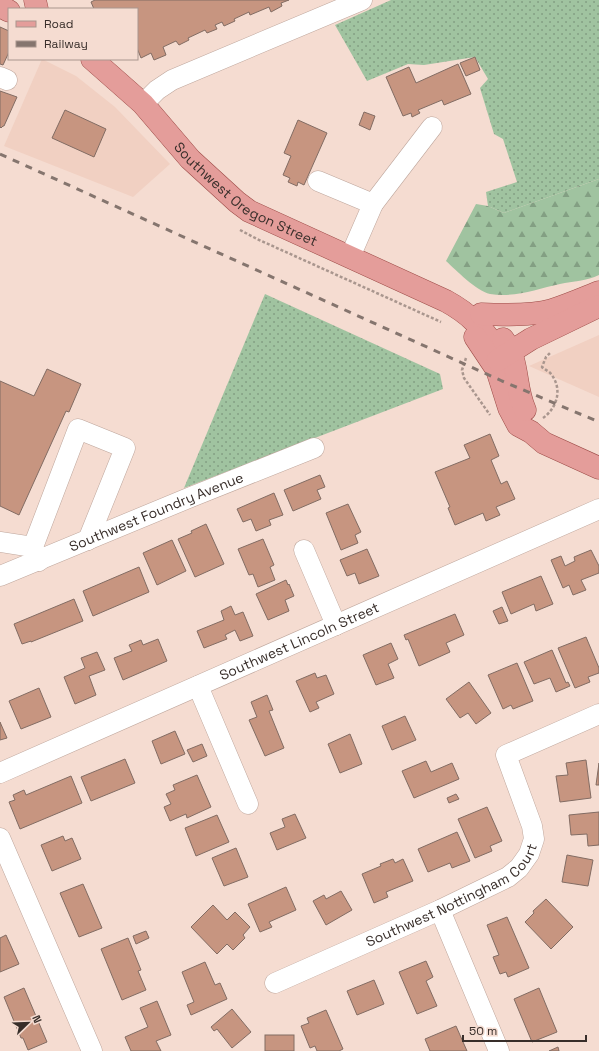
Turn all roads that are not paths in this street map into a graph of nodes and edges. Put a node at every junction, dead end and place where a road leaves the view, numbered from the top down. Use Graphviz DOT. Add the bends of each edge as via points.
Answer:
graph roads {
  1 [pos="362,0"];
  2 [pos="93,60"];
  3 [pos="143,104"];
  4 [pos="432,127"];
  5 [pos="318,181"];
  6 [pos="373,204"];
  7 [pos="350,256"];
  8 [pos="426,291"];
  9 [pos="599,292"];
  10 [pos="599,306"];
  11 [pos="481,314"];
  12 [pos="502,357"];
  13 [pos="314,448"];
  14 [pos="599,468"];
  15 [pos="599,509"];
  16 [pos="88,540"];
  17 [pos="0,542"];
  18 [pos="304,550"];
  19 [pos="36,554"];
  20 [pos="0,576"];
  21 [pos="336,625"];
  22 [pos="198,686"];
  23 [pos="599,714"];
  24 [pos="0,773"];
  25 [pos="248,804"];
  26 [pos="0,838"];
  27 [pos="440,910"];
  28 [pos="275,983"];
  29 [pos="92,1051"];
  30 [pos="499,1051"];
  1 -- 3 [label="street" via="172,80"];
  2 -- 3 [label="main road, Southwest Oregon Street"];
  3 -- 7 [label="main road, Southwest Oregon Street" via="190,160 249,211"];
  4 -- 6 [label="street"];
  5 -- 6 [label="street"];
  6 -- 7 [label="street"];
  7 -- 8 [label="main road, Southwest Oregon Street"];
  8 -- 11 [label="main road" via="445,288"];
  8 -- 12 [label="main road, Southwest Oregon Street" via="462,310 482,329"];
  9 -- 11 [label="main road" via="543,312"];
  10 -- 12 [label="main road" via="531,339"];
  11 -- 12 [label="main road" via="498,332"];
  12 -- 14 [label="main road" via="516,368 519,396 529,419 536,425 544,442"];
  13 -- 16 [label="street, Southwest Foundry Avenue"];
  15 -- 21 [label="street, Southwest Lincoln Street"];
  16 -- 19 [label="street, Southwest Foundry Avenue"];
  16 -- 19 [label="street" via="124,448 78,429"];
  17 -- 19 [label="street"];
  18 -- 21 [label="street"];
  19 -- 20 [label="street, Southwest Foundry Avenue"];
  21 -- 22 [label="street, Southwest Lincoln Street"];
  22 -- 24 [label="street, Southwest Lincoln Street"];
  22 -- 25 [label="street"];
  23 -- 27 [label="street, Southwest Nottingham Court" via="506,755 532,826 534,839 529,854 519,868 508,877"];
  26 -- 29 [label="street"];
  27 -- 28 [label="street, Southwest Nottingham Court"];
  27 -- 30 [label="street"];
}
